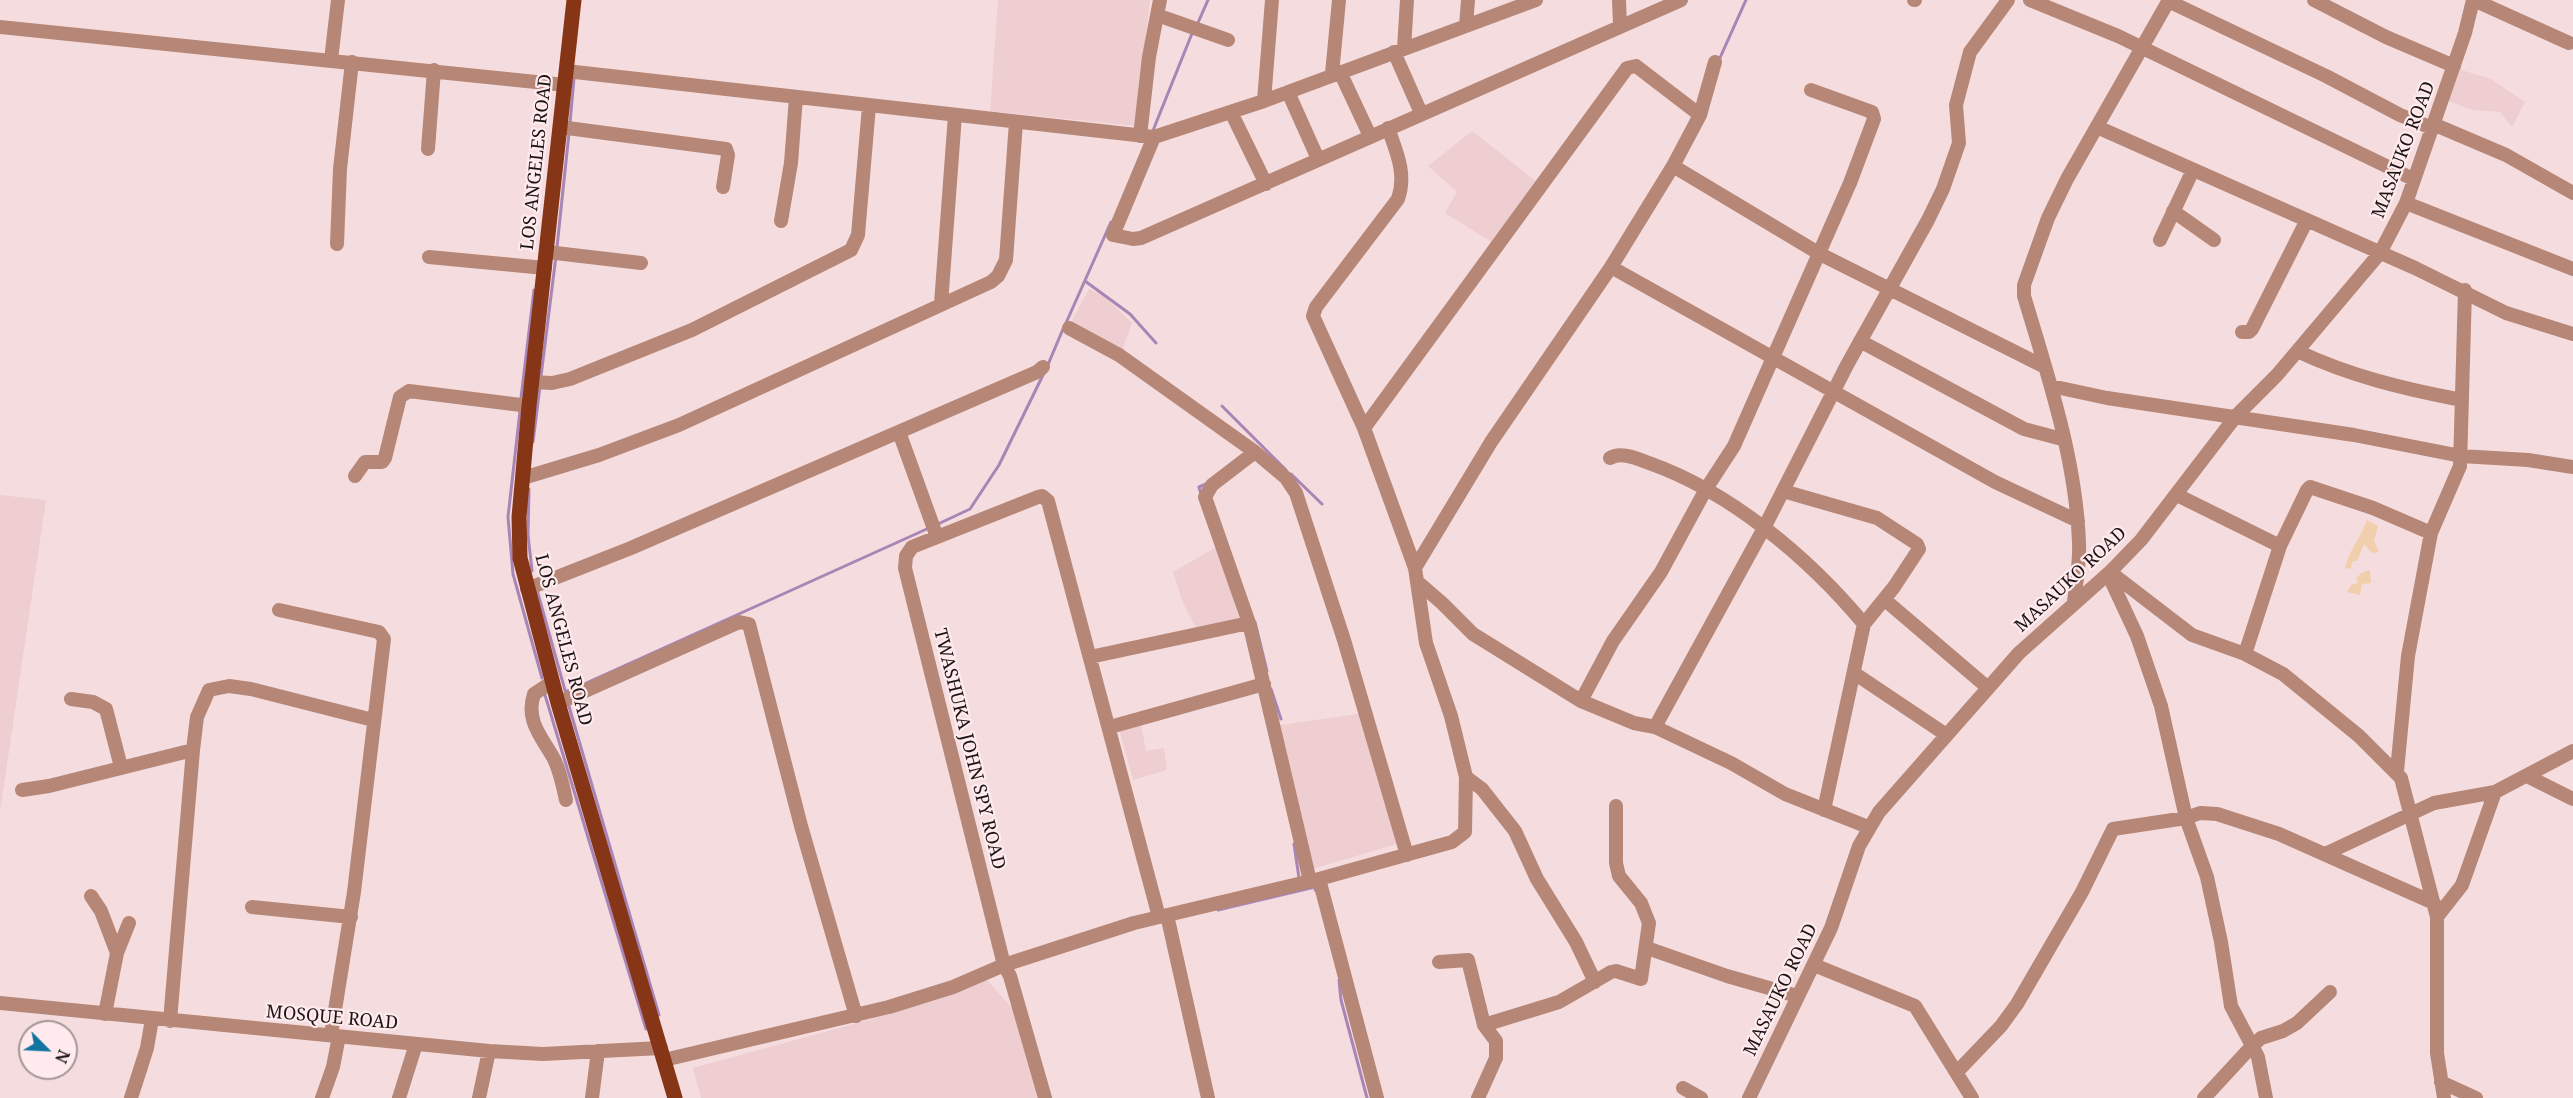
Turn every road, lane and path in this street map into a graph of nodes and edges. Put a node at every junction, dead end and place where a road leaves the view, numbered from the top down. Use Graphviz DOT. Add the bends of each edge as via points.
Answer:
graph roads {
  1 [pos="338,0"];
  2 [pos="574,0"];
  3 [pos="1160,0"];
  4 [pos="1272,0"];
  5 [pos="1339,0"];
  6 [pos="1407,0"];
  7 [pos="1468,0"];
  8 [pos="1618,0"];
  9 [pos="1681,0"];
  10 [pos="2008,0"];
  11 [pos="2030,0"];
  12 [pos="2168,0"];
  13 [pos="2314,0"];
  14 [pos="2473,0"];
  15 [pos="1528,1"];
  16 [pos="1664,4"];
  17 [pos="1157,15"];
  18 [pos="1620,25"];
  19 [pos="1466,26"];
  20 [pos="0,27"];
  21 [pos="1228,40"];
  22 [pos="2569,43"];
  23 [pos="2141,48"];
  24 [pos="1399,50"];
  25 [pos="331,60"];
  26 [pos="352,62"];
  27 [pos="1715,62"];
  28 [pos="2454,66"];
  29 [pos="434,70"];
  30 [pos="1336,73"];
  31 [pos="566,78"];
  32 [pos="1811,90"];
  33 [pos="1288,92"];
  34 [pos="796,98"];
  35 [pos="1264,101"];
  36 [pos="869,105"];
  37 [pos="1231,112"];
  38 [pos="1421,113"];
  39 [pos="955,115"];
  40 [pos="1700,116"];
  41 [pos="1016,122"];
  42 [pos="2433,126"];
  43 [pos="560,127"];
  44 [pos="1388,128"];
  45 [pos="2097,128"];
  46 [pos="1147,136"];
  47 [pos="1370,136"];
  48 [pos="428,149"];
  49 [pos="1318,159"];
  50 [pos="1674,166"];
  51 [pos="2193,170"];
  52 [pos="2413,179"];
  53 [pos="1266,184"];
  54 [pos="723,187"];
  55 [pos="2573,193"];
  56 [pos="2406,203"];
  57 [pos="2173,211"];
  58 [pos="2307,220"];
  59 [pos="781,221"];
  60 [pos="2160,240"];
  61 [pos="2214,240"];
  62 [pos="337,244"];
  63 [pos="2380,253"];
  64 [pos="1820,254"];
  65 [pos="429,257"];
  66 [pos="546,260"];
  67 [pos="641,263"];
  68 [pos="1611,267"];
  69 [pos="2573,269"];
  70 [pos="1890,289"];
  71 [pos="2465,290"];
  72 [pos="941,304"];
  73 [pos="1069,328"];
  74 [pos="2242,332"];
  75 [pos="2573,334"];
  76 [pos="1860,341"];
  77 [pos="2297,351"];
  78 [pos="1773,358"];
  79 [pos="1043,367"];
  80 [pos="2045,367"];
  81 [pos="531,382"];
  82 [pos="2051,386"];
  83 [pos="1833,393"];
  84 [pos="2462,400"];
  85 [pos="528,406"];
  86 [pos="2236,416"];
  87 [pos="1364,428"];
  88 [pos="899,432"];
  89 [pos="2062,439"];
  90 [pos="1255,452"];
  91 [pos="2461,456"];
  92 [pos="1610,458"];
  93 [pos="2573,466"];
  94 [pos="355,476"];
  95 [pos="523,478"];
  96 [pos="1706,489"];
  97 [pos="1783,491"];
  98 [pos="2177,495"];
  99 [pos="2078,521"];
  100 [pos="1764,528"];
  101 [pos="2431,533"];
  102 [pos="937,537"];
  103 [pos="2280,546"];
  104 [pos="1415,568"];
  105 [pos="2109,573"];
  106 [pos="1420,584"];
  107 [pos="527,589"];
  108 [pos="1885,600"];
  109 [pos="2074,602"];
  110 [pos="279,610"];
  111 [pos="1249,623"];
  112 [pos="1864,624"];
  113 [pos="2245,654"];
  114 [pos="1090,657"];
  115 [pos="1854,673"];
  116 [pos="552,682"];
  117 [pos="1264,684"];
  118 [pos="1987,687"];
  119 [pos="71,699"];
  120 [pos="1581,701"];
  121 [pos="558,703"];
  122 [pos="373,720"];
  123 [pos="1110,727"];
  124 [pos="1655,727"];
  125 [pos="1946,734"];
  126 [pos="193,750"];
  127 [pos="2573,751"];
  128 [pos="121,767"];
  129 [pos="2397,771"];
  130 [pos="2527,776"];
  131 [pos="1466,777"];
  132 [pos="22,790"];
  133 [pos="2495,792"];
  134 [pos="2573,799"];
  135 [pos="566,800"];
  136 [pos="1616,806"];
  137 [pos="1824,810"];
  138 [pos="2411,812"];
  139 [pos="2186,818"];
  140 [pos="1868,827"];
  141 [pos="2325,854"];
  142 [pos="1407,855"];
  143 [pos="1314,880"];
  144 [pos="91,896"];
  145 [pos="2434,903"];
  146 [pos="252,907"];
  147 [pos="1163,916"];
  148 [pos="351,917"];
  149 [pos="2437,917"];
  150 [pos="129,922"];
  151 [pos="1647,948"];
  152 [pos="117,953"];
  153 [pos="1439,962"];
  154 [pos="1004,965"];
  155 [pos="1814,965"];
  156 [pos="1595,982"];
  157 [pos="2330,992"];
  158 [pos="1797,996"];
  159 [pos="0,1003"];
  160 [pos="105,1014"];
  161 [pos="856,1016"];
  162 [pos="152,1019"];
  163 [pos="170,1021"];
  164 [pos="1484,1025"];
  165 [pos="335,1036"];
  166 [pos="416,1044"];
  167 [pos="2252,1046"];
  168 [pos="489,1051"];
  169 [pos="598,1051"];
  170 [pos="662,1054"];
  171 [pos="1957,1072"];
  172 [pos="2441,1082"];
  173 [pos="1683,1088"];
  174 [pos="131,1098"];
  175 [pos="322,1098"];
  176 [pos="399,1098"];
  177 [pos="479,1098"];
  178 [pos="592,1098"];
  179 [pos="675,1098"];
  180 [pos="1044,1098"];
  181 [pos="1208,1098"];
  182 [pos="1377,1098"];
  183 [pos="1478,1098"];
  184 [pos="1701,1098"];
  185 [pos="1749,1098"];
  186 [pos="1972,1098"];
  187 [pos="2204,1098"];
  188 [pos="2266,1098"];
  189 [pos="2444,1098"];
  190 [pos="2476,1098"];
  1 -- 25 [label="street"];
  2 -- 31 [label="main road, LOS ANGELES ROAD"];
  3 -- 17 [label="street"];
  4 -- 35 [label="street"];
  5 -- 30 [label="street"];
  6 -- 24 [label="street"];
  7 -- 19 [label="street"];
  8 -- 18 [label="street"];
  9 -- 16 [label="street"];
  10 -- 70 [label="street" via="1970,52 1956,105 1956,154 1928,220"];
  11 -- 23 [label="street"];
  12 -- 23 [label="street"];
  12 -- 42 [label="street" via="2400,115"];
  13 -- 28 [label="street"];
  14 -- 22 [label="street"];
  14 -- 28 [label="street, MASAUKO ROAD"];
  15 -- 19 [label="street"];
  16 -- 18 [label="street"];
  17 -- 21 [label="street"];
  17 -- 46 [label="street" via="1149,57"];
  18 -- 38 [label="street"];
  19 -- 24 [label="street"];
  20 -- 25 [label="street"];
  23 -- 45 [label="street"];
  23 -- 52 [label="street"];
  24 -- 30 [label="street"];
  24 -- 38 [label="street"];
  25 -- 26 [label="street"];
  26 -- 29 [label="street"];
  26 -- 62 [label="street" via="340,169"];
  27 -- 40 [label="street"];
  28 -- 42 [label="street, MASAUKO ROAD"];
  29 -- 31 [label="street"];
  29 -- 48 [label="street"];
  30 -- 33 [label="street"];
  30 -- 47 [label="street"];
  31 -- 34 [label="street"];
  31 -- 43 [label="main road, LOS ANGELES ROAD"];
  32 -- 64 [label="street" via="1874,115"];
  33 -- 35 [label="street"];
  33 -- 49 [label="street"];
  34 -- 36 [label="street"];
  34 -- 59 [label="street"];
  35 -- 37 [label="street"];
  36 -- 39 [label="street"];
  36 -- 81 [label="street" via="858,236 851,250 672,339 570,379"];
  37 -- 46 [label="street"];
  37 -- 53 [label="street"];
  38 -- 44 [label="street"];
  39 -- 41 [label="street"];
  39 -- 72 [label="street"];
  40 -- 50 [label="street"];
  40 -- 87 [label="street" via="1636,66 1627,68"];
  41 -- 46 [label="street"];
  41 -- 72 [label="street" via="1003,268 991,282"];
  42 -- 52 [label="street, MASAUKO ROAD"];
  42 -- 55 [label="street" via="2505,156"];
  43 -- 54 [label="street" via="726,149"];
  43 -- 66 [label="main road, LOS ANGELES ROAD"];
  44 -- 47 [label="street"];
  44 -- 87 [label="street, MOSQUE ROAD" via="1401,167 1398,199 1313,316"];
  45 -- 51 [label="street"];
  45 -- 80 [label="street" via="2048,218 2024,285"];
  46 -- 53 [label="street" via="1113,235 1141,238"];
  47 -- 49 [label="street"];
  49 -- 53 [label="street"];
  50 -- 64 [label="street"];
  50 -- 68 [label="street"];
  51 -- 57 [label="street"];
  51 -- 58 [label="street"];
  52 -- 56 [label="street, MASAUKO ROAD"];
  56 -- 63 [label="street, MASAUKO ROAD"];
  56 -- 69 [label="street"];
  57 -- 60 [label="street"];
  57 -- 61 [label="street"];
  58 -- 63 [label="street"];
  58 -- 74 [label="street" via="2252,329"];
  63 -- 71 [label="street"];
  63 -- 77 [label="street, MASAUKO ROAD"];
  64 -- 70 [label="street"];
  64 -- 78 [label="street"];
  65 -- 66 [label="street"];
  66 -- 67 [label="street"];
  66 -- 81 [label="main road, LOS ANGELES ROAD"];
  68 -- 78 [label="street"];
  68 -- 104 [label="street" via="1491,442"];
  70 -- 76 [label="street"];
  70 -- 80 [label="street"];
  71 -- 75 [label="street" via="2506,313"];
  71 -- 84 [label="street"];
  72 -- 95 [label="street" via="679,425"];
  73 -- 90 [label="street" via="1119,355"];
  76 -- 83 [label="street"];
  76 -- 89 [label="street" via="2024,429"];
  77 -- 84 [label="street" via="2377,381"];
  77 -- 86 [label="street, MASAUKO ROAD"];
  78 -- 83 [label="street"];
  78 -- 96 [label="street" via="1734,446"];
  79 -- 88 [label="street"];
  80 -- 82 [label="street"];
  81 -- 85 [label="main road, LOS ANGELES ROAD"];
  82 -- 86 [label="street"];
  82 -- 89 [label="street"];
  83 -- 97 [label="street"];
  83 -- 99 [label="street" via="1995,482"];
  84 -- 91 [label="street"];
  85 -- 94 [label="street" via="409,391 400,397 385,458 382,462 365,462"];
  85 -- 95 [label="main road, LOS ANGELES ROAD"];
  86 -- 91 [label="street"];
  86 -- 98 [label="street, MASAUKO ROAD"];
  87 -- 104 [label="street, MOSQUE ROAD"];
  88 -- 102 [label="street"];
  88 -- 107 [label="street"];
  89 -- 99 [label="street"];
  90 -- 111 [label="street" via="1208,489 1205,497"];
  90 -- 142 [label="street" via="1286,478 1296,493 1356,678"];
  91 -- 93 [label="street"];
  91 -- 101 [label="street" via="2454,483"];
  92 -- 96 [label="street" via="1619,454 1640,460"];
  95 -- 107 [label="main road, LOS ANGELES ROAD" via="519,536"];
  96 -- 100 [label="street"];
  96 -- 120 [label="street" via="1661,572 1623,626"];
  97 -- 100 [label="street"];
  97 -- 108 [label="street" via="1877,518 1917,544 1917,554"];
  98 -- 103 [label="street"];
  98 -- 105 [label="street, MASAUKO ROAD"];
  99 -- 109 [label="street"];
  100 -- 112 [label="street" via="1831,587"];
  100 -- 124 [label="street"];
  101 -- 103 [label="street" via="2310,487"];
  101 -- 129 [label="street" via="2408,656"];
  102 -- 114 [label="street, TWASHUKA JOHN SPY ROAD" via="1038,497 1046,498"];
  102 -- 154 [label="street, TWASHUKA JOHN SPY ROAD" via="912,547 905,568"];
  103 -- 113 [label="street"];
  104 -- 106 [label="street, MOSQUE ROAD"];
  105 -- 109 [label="street, MASAUKO ROAD"];
  105 -- 113 [label="street" via="2192,635"];
  105 -- 139 [label="street" via="2150,668 2174,752"];
  106 -- 120 [label="street" via="1473,634"];
  106 -- 131 [label="street, MOSQUE ROAD" via="1426,643 1451,716"];
  107 -- 116 [label="main road, LOS ANGELES ROAD"];
  108 -- 112 [label="street"];
  108 -- 118 [label="street"];
  109 -- 118 [label="street, MASAUKO ROAD"];
  110 -- 122 [label="street" via="383,635"];
  111 -- 114 [label="street"];
  111 -- 117 [label="street"];
  112 -- 115 [label="street"];
  113 -- 129 [label="street" via="2303,688"];
  114 -- 123 [label="street"];
  115 -- 125 [label="street"];
  115 -- 137 [label="street"];
  116 -- 121 [label="main road, LOS ANGELES ROAD"];
  116 -- 135 [label="street" via="534,693 534,729 554,759"];
  117 -- 123 [label="street"];
  117 -- 143 [label="street"];
  118 -- 125 [label="street, MASAUKO ROAD"];
  119 -- 128 [label="street" via="93,702 106,709"];
  120 -- 124 [label="street" via="1634,723"];
  121 -- 161 [label="street" via="739,622 749,624 804,837"];
  121 -- 170 [label="main road, LOS ANGELES ROAD"];
  122 -- 126 [label="street" via="229,686 209,690 197,717"];
  122 -- 148 [label="street"];
  123 -- 147 [label="street"];
  124 -- 137 [label="street"];
  125 -- 140 [label="street, MASAUKO ROAD"];
  126 -- 128 [label="street"];
  126 -- 163 [label="street"];
  127 -- 130 [label="street"];
  128 -- 132 [label="street"];
  129 -- 138 [label="street" via="2406,787"];
  130 -- 133 [label="street"];
  130 -- 134 [label="street"];
  131 -- 142 [label="street, MOSQUE ROAD" via="1465,832 1458,840"];
  131 -- 156 [label="street" via="1482,789 1515,831 1537,879 1580,948"];
  133 -- 138 [label="street" via="2434,803"];
  133 -- 149 [label="street" via="2462,885"];
  136 -- 151 [label="street" via="1616,863 1619,876 1646,912"];
  137 -- 140 [label="street"];
  138 -- 141 [label="street"];
  138 -- 145 [label="street"];
  139 -- 141 [label="street" via="2200,813 2217,814"];
  139 -- 167 [label="street" via="2207,877 2231,1006"];
  139 -- 171 [label="street" via="2112,829 2082,892 2017,1004"];
  140 -- 155 [label="street, MASAUKO ROAD"];
  141 -- 145 [label="street"];
  142 -- 143 [label="street, MOSQUE ROAD"];
  143 -- 147 [label="street, MOSQUE ROAD"];
  143 -- 182 [label="street"];
  144 -- 152 [label="street"];
  145 -- 149 [label="street"];
  146 -- 148 [label="street"];
  147 -- 154 [label="street, MOSQUE ROAD"];
  147 -- 181 [label="street"];
  148 -- 165 [label="street"];
  149 -- 172 [label="street" via="2437,1053"];
  150 -- 152 [label="street"];
  151 -- 156 [label="street" via="1641,979 1616,971"];
  151 -- 158 [label="street"];
  152 -- 160 [label="street"];
  153 -- 164 [label="street" via="1468,960"];
  154 -- 161 [label="street, MOSQUE ROAD" via="953,987"];
  154 -- 180 [label="street, TWASHUKA JOHN SPY ROAD"];
  155 -- 158 [label="street, MASAUKO ROAD"];
  155 -- 171 [label="street" via="1915,1006"];
  156 -- 164 [label="street" via="1558,1002"];
  157 -- 167 [label="street" via="2297,1023 2261,1038"];
  158 -- 185 [label="street, MASAUKO ROAD"];
  159 -- 160 [label="street, MOSQUE ROAD"];
  160 -- 162 [label="street, MOSQUE ROAD"];
  161 -- 170 [label="street, MOSQUE ROAD"];
  162 -- 163 [label="street, MOSQUE ROAD"];
  162 -- 174 [label="street"];
  163 -- 165 [label="street, MOSQUE ROAD"];
  164 -- 183 [label="street" via="1494,1035 1498,1049"];
  165 -- 166 [label="street, MOSQUE ROAD"];
  165 -- 175 [label="street" via="333,1067"];
  166 -- 168 [label="street, MOSQUE ROAD"];
  166 -- 176 [label="street"];
  167 -- 187 [label="street"];
  167 -- 188 [label="street" via="2260,1064"];
  168 -- 169 [label="street, MOSQUE ROAD"];
  168 -- 177 [label="street"];
  169 -- 170 [label="street, MOSQUE ROAD"];
  169 -- 178 [label="street"];
  170 -- 179 [label="main road, LOS ANGELES ROAD"];
  171 -- 186 [label="street"];
  172 -- 189 [label="street"];
  172 -- 190 [label="street"];
  173 -- 184 [label="street"];
}
